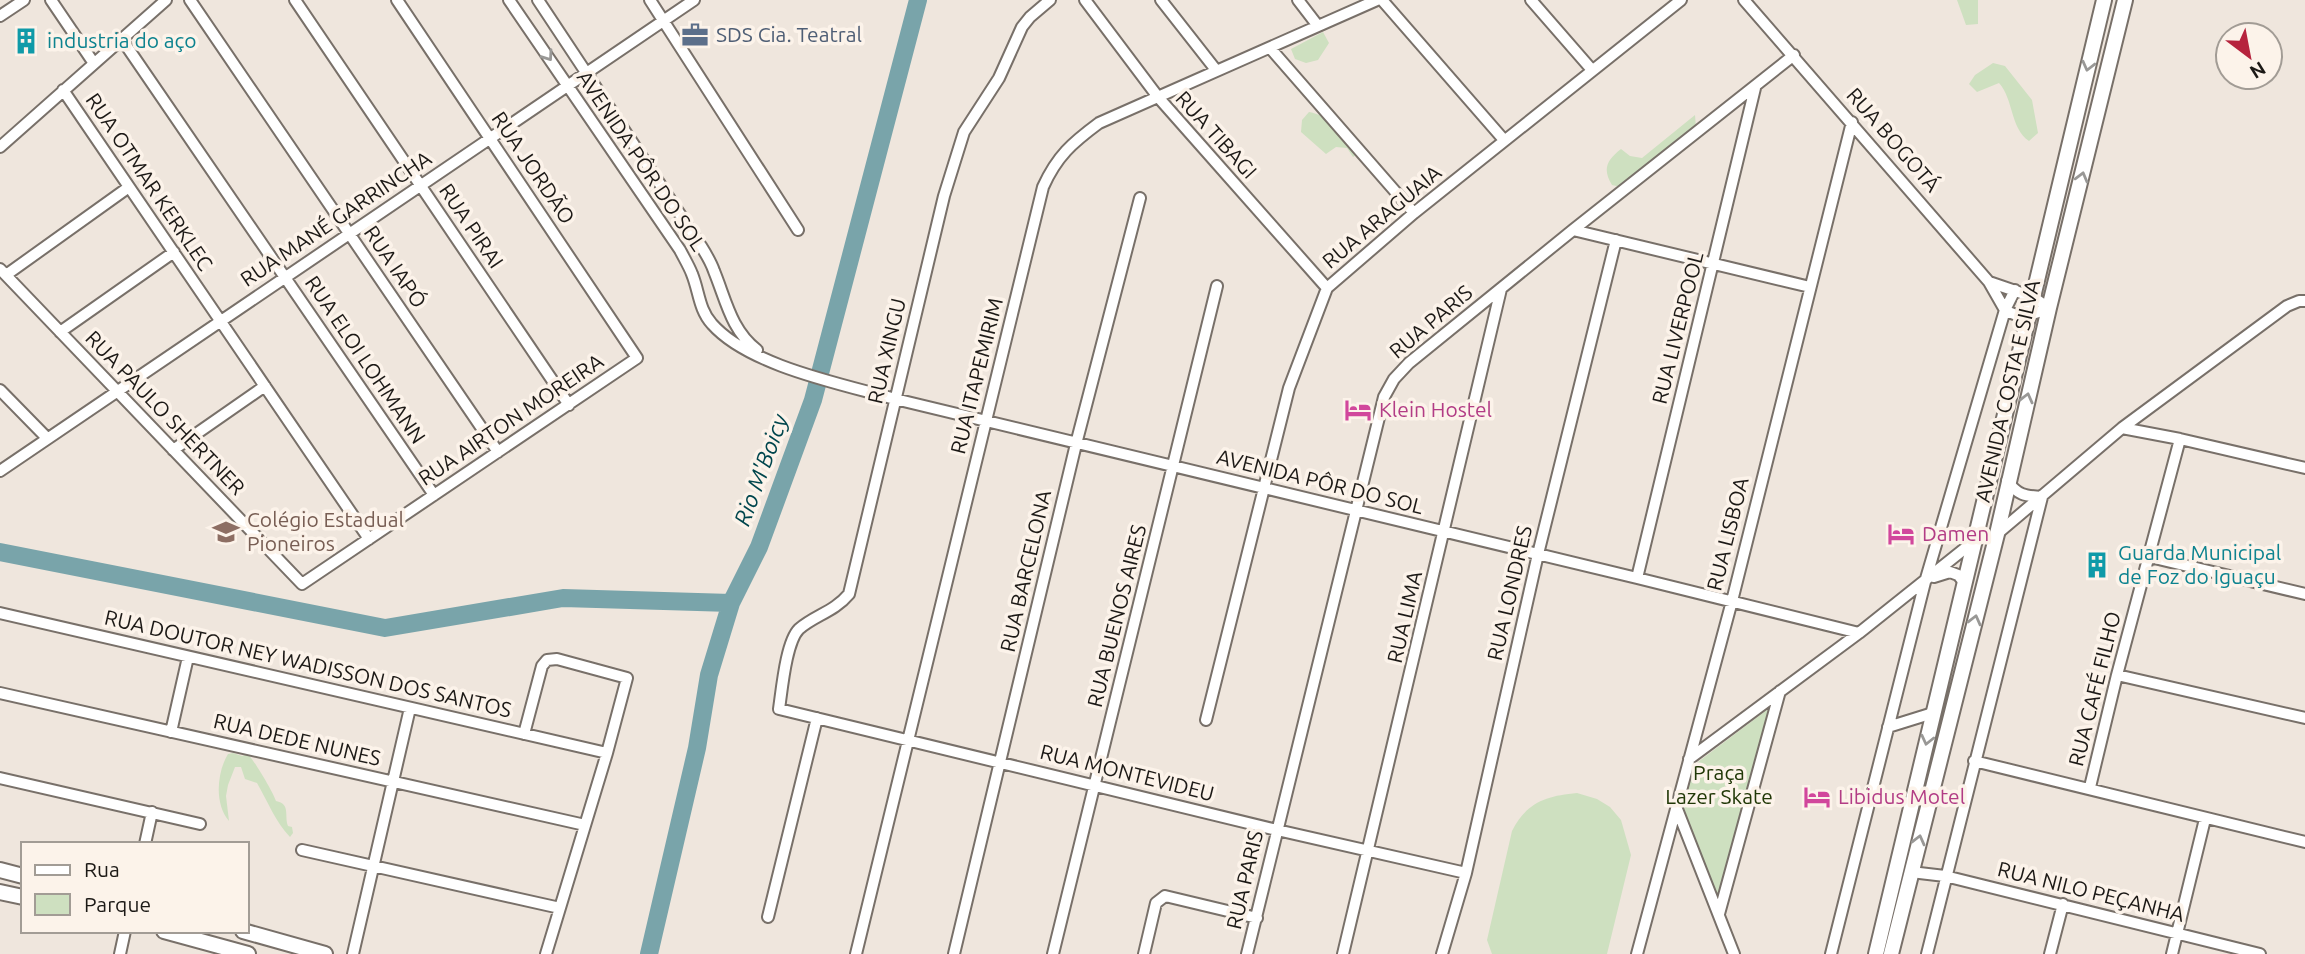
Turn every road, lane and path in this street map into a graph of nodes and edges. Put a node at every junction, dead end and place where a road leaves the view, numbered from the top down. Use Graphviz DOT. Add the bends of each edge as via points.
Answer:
graph roads {
  1 [pos="24,0"];
  2 [pos="51,0"];
  3 [pos="166,0"];
  4 [pos="190,0"];
  5 [pos="295,0"];
  6 [pos="397,0"];
  7 [pos="509,0"];
  8 [pos="537,0"];
  9 [pos="650,0"];
  10 [pos="694,0"];
  11 [pos="1050,0"];
  12 [pos="1085,0"];
  13 [pos="1161,0"];
  14 [pos="1298,0"];
  15 [pos="1380,0"];
  16 [pos="1531,0"];
  17 [pos="1681,0"];
  18 [pos="1744,0"];
  19 [pos="2104,0"];
  20 [pos="2125,0"];
  21 [pos="0,16"];
  22 [pos="664,21"];
  23 [pos="1318,26"];
  24 [pos="121,38"];
  25 [pos="1271,48"];
  26 [pos="1794,55"];
  27 [pos="93,62"];
  28 [pos="1216,70"];
  29 [pos="1592,70"];
  30 [pos="586,74"];
  31 [pos="568,86"];
  32 [pos="1755,88"];
  33 [pos="63,90"];
  34 [pos="1158,97"];
  35 [pos="1852,122"];
  36 [pos="490,139"];
  37 [pos="1504,140"];
  38 [pos="0,147"];
  39 [pos="421,186"];
  40 [pos="129,187"];
  41 [pos="1140,198"];
  42 [pos="1414,213"];
  43 [pos="798,230"];
  44 [pos="1573,230"];
  45 [pos="349,234"];
  46 [pos="1616,240"];
  47 [pos="174,252"];
  48 [pos="1713,264"];
  49 [pos="713,268"];
  50 [pos="3,272"];
  51 [pos="693,275"];
  52 [pos="285,277"];
  53 [pos="1989,282"];
  54 [pos="1217,286"];
  55 [pos="1810,287"];
  56 [pos="1327,288"];
  57 [pos="1501,289"];
  58 [pos="2015,290"];
  59 [pos="2033,297"];
  60 [pos="2305,301"];
  61 [pos="727,307"];
  62 [pos="2049,308"];
  63 [pos="2006,310"];
  64 [pos="2028,317"];
  65 [pos="220,321"];
  66 [pos="711,323"];
  67 [pos="61,332"];
  68 [pos="638,358"];
  69 [pos="774,362"];
  70 [pos="265,386"];
  71 [pos="0,390"];
  72 [pos="116,391"];
  73 [pos="895,399"];
  74 [pos="569,405"];
  75 [pos="986,422"];
  76 [pos="2122,428"];
  77 [pos="47,438"];
  78 [pos="2180,439"];
  79 [pos="1076,444"];
  80 [pos="173,450"];
  81 [pos="498,452"];
  82 [pos="1173,466"];
  83 [pos="2305,467"];
  84 [pos="0,471"];
  85 [pos="2007,481"];
  86 [pos="1264,488"];
  87 [pos="434,495"];
  88 [pos="2042,496"];
  89 [pos="1357,511"];
  90 [pos="1445,533"];
  91 [pos="1997,534"];
  92 [pos="369,539"];
  93 [pos="1973,542"];
  94 [pos="1538,554"];
  95 [pos="2150,557"];
  96 [pos="1637,578"];
  97 [pos="1926,582"];
  98 [pos="1964,582"];
  99 [pos="302,584"];
  100 [pos="2305,594"];
  101 [pos="1731,601"];
  102 [pos="0,613"];
  103 [pos="1859,633"];
  104 [pos="188,657"];
  105 [pos="2116,674"];
  106 [pos="1780,691"];
  107 [pos="0,693"];
  108 [pos="410,708"];
  109 [pos="779,709"];
  110 [pos="1933,713"];
  111 [pos="817,718"];
  112 [pos="2305,718"];
  113 [pos="1206,720"];
  114 [pos="1888,727"];
  115 [pos="171,732"];
  116 [pos="524,734"];
  117 [pos="909,741"];
  118 [pos="607,753"];
  119 [pos="1689,759"];
  120 [pos="1974,761"];
  121 [pos="1002,762"];
  122 [pos="0,778"];
  123 [pos="393,782"];
  124 [pos="1095,785"];
  125 [pos="2090,788"];
  126 [pos="1677,809"];
  127 [pos="152,812"];
  128 [pos="2205,819"];
  129 [pos="200,824"];
  130 [pos="585,825"];
  131 [pos="1277,830"];
  132 [pos="145,842"];
  133 [pos="2305,842"];
  134 [pos="302,850"];
  135 [pos="1369,850"];
  136 [pos="374,865"];
  137 [pos="0,870"];
  138 [pos="1911,872"];
  139 [pos="1466,873"];
  140 [pos="21,875"];
  141 [pos="1945,876"];
  142 [pos="0,892"];
  143 [pos="21,897"];
  144 [pos="2063,904"];
  145 [pos="560,908"];
  146 [pos="1719,914"];
  147 [pos="768,917"];
  148 [pos="1257,918"];
  149 [pos="248,932"];
  150 [pos="125,933"];
  151 [pos="171,933"];
  152 [pos="2176,933"];
  153 [pos="120,954"];
  154 [pos="248,954"];
  155 [pos="324,954"];
  156 [pos="353,954"];
  157 [pos="546,954"];
  158 [pos="856,954"];
  159 [pos="954,954"];
  160 [pos="1054,954"];
  161 [pos="1144,954"];
  162 [pos="1247,954"];
  163 [pos="1343,954"];
  164 [pos="1442,954"];
  165 [pos="1637,954"];
  166 [pos="1734,954"];
  167 [pos="1831,954"];
  168 [pos="1876,954"];
  169 [pos="1891,954"];
  170 [pos="1927,954"];
  171 [pos="2050,954"];
  172 [pos="2172,954"];
  173 [pos="2260,954"];
  1 -- 21 [label="street"];
  2 -- 27 [label="street"];
  3 -- 24 [label="street"];
  4 -- 45 [label="street, RUA IAPÓ"];
  5 -- 39 [label="street, RUA PIRAI"];
  6 -- 36 [label="street, RUA JORDÃO"];
  7 -- 31 [label="street, AVENIDA PÔR DO SOL, one-way"];
  8 -- 30 [label="street, AVENIDA PÔR DO SOL"];
  9 -- 22 [label="street"];
  10 -- 22 [label="street, RUA MANÉ GARRINCHA"];
  11 -- 73 [label="street, RUA XINGU" via="1022,27 999,78 964,132"];
  12 -- 34 [label="street, RUA TIBAGI"];
  13 -- 28 [label="street"];
  14 -- 23 [label="street"];
  15 -- 23 [label="street, RUA ITAPEMIRIM"];
  15 -- 37 [label="street"];
  16 -- 29 [label="street"];
  17 -- 29 [label="street, RUA ARAGUAIA"];
  18 -- 26 [label="street, RUA BOGOTÁ"];
  19 -- 59 [label="main road, AVENIDA COSTA E SILVA, one-way"];
  62 -- 20 [label="main road, AVENIDA COSTA E SILVA, one-way"];
  22 -- 30 [label="street, RUA MANÉ GARRINCHA"];
  22 -- 43 [label="street"];
  23 -- 25 [label="street, RUA ITAPEMIRIM"];
  24 -- 27 [label="street"];
  24 -- 52 [label="street, RUA ELOI LOHMANN"];
  25 -- 28 [label="street, RUA ITAPEMIRIM"];
  25 -- 42 [label="street"];
  26 -- 32 [label="street, RUA PARIS"];
  26 -- 35 [label="street, RUA BOGOTÁ"];
  27 -- 33 [label="street"];
  28 -- 34 [label="street, RUA ITAPEMIRIM"];
  29 -- 37 [label="street, RUA ARAGUAIA"];
  30 -- 31 [label="street, RUA MANÉ GARRINCHA"];
  30 -- 49 [label="street, AVENIDA PÔR DO SOL"];
  31 -- 36 [label="street, RUA MANÉ GARRINCHA"];
  31 -- 51 [label="street, AVENIDA PÔR DO SOL"];
  32 -- 44 [label="street, RUA PARIS"];
  32 -- 48 [label="street, RUA LIVERPOOL"];
  33 -- 38 [label="street"];
  33 -- 40 [label="street, RUA OTMAR KERKLEC"];
  34 -- 56 [label="street, RUA TIBAGI"];
  34 -- 75 [label="street, RUA ITAPEMIRIM" via="1099,123 1054,163 1043,187"];
  35 -- 53 [label="street, RUA BOGOTÁ"];
  35 -- 55 [label="street, RUA LISBOA"];
  36 -- 39 [label="street, RUA MANÉ GARRINCHA"];
  36 -- 68 [label="street, RUA JORDÃO"];
  37 -- 42 [label="street, RUA ARAGUAIA"];
  39 -- 45 [label="street, RUA MANÉ GARRINCHA"];
  39 -- 74 [label="street, RUA PIRAI"];
  40 -- 47 [label="street, RUA OTMAR KERKLEC"];
  40 -- 50 [label="street"];
  41 -- 79 [label="street, RUA BARCELONA"];
  42 -- 56 [label="street, RUA ARAGUAIA"];
  44 -- 46 [label="street"];
  44 -- 57 [label="street, RUA PARIS"];
  45 -- 52 [label="street, RUA MANÉ GARRINCHA"];
  45 -- 81 [label="street, RUA IAPÓ"];
  46 -- 48 [label="street"];
  46 -- 94 [label="street, RUA LONDRES"];
  47 -- 65 [label="street, RUA OTMAR KERKLEC"];
  47 -- 67 [label="street"];
  48 -- 55 [label="street"];
  48 -- 96 [label="street, RUA LIVERPOOL"];
  49 -- 51 [label="street"];
  49 -- 61 [label="street, AVENIDA PÔR DO SOL"];
  50 -- 67 [label="street, RUA PAULO SHERTNER"];
  51 -- 66 [label="street, AVENIDA PÔR DO SOL"];
  52 -- 65 [label="street, RUA MANÉ GARRINCHA"];
  52 -- 87 [label="street, RUA ELOI LOHMANN"];
  53 -- 58 [label="street"];
  53 -- 63 [label="street, RUA BOGOTÁ"];
  54 -- 82 [label="street, RUA BUENOS AIRES"];
  55 -- 101 [label="street, RUA LISBOA"];
  56 -- 86 [label="street, RUA ARAGUAIA" via="1289,388"];
  57 -- 89 [label="street, RUA PARIS" via="1394,379 1384,397"];
  57 -- 90 [label="street, RUA LIMA"];
  58 -- 59 [label="street"];
  58 -- 63 [label="street"];
  59 -- 62 [label="street"];
  59 -- 64 [label="main road, AVENIDA COSTA E SILVA"];
  60 -- 76 [label="street" via="2287,306"];
  61 -- 66 [label="street"];
  61 -- 69 [label="street, AVENIDA PÔR DO SOL" via="748,343"];
  62 -- 64 [label="street"];
  85 -- 62 [label="main road, AVENIDA COSTA E SILVA, one-way"];
  63 -- 64 [label="street"];
  63 -- 97 [label="street"];
  64 -- 93 [label="main road, AVENIDA COSTA E SILVA"];
  65 -- 70 [label="street, RUA OTMAR KERKLEC"];
  65 -- 72 [label="street, RUA MANÉ GARRINCHA"];
  66 -- 69 [label="street, AVENIDA PÔR DO SOL" via="748,351"];
  67 -- 72 [label="street, RUA PAULO SHERTNER"];
  68 -- 74 [label="street, RUA AIRTON MOREIRA"];
  69 -- 73 [label="street, AVENIDA PÔR DO SOL"];
  70 -- 80 [label="street"];
  70 -- 92 [label="street, RUA OTMAR KERKLEC"];
  71 -- 77 [label="street"];
  72 -- 77 [label="street, RUA MANÉ GARRINCHA"];
  72 -- 80 [label="street, RUA PAULO SHERTNER"];
  73 -- 75 [label="street, AVENIDA PÔR DO SOL"];
  73 -- 109 [label="street, RUA XINGU" via="849,594 792,638"];
  74 -- 81 [label="street, RUA AIRTON MOREIRA"];
  75 -- 79 [label="street, AVENIDA PÔR DO SOL"];
  75 -- 117 [label="street, RUA ITAPEMIRIM"];
  76 -- 78 [label="street"];
  76 -- 88 [label="street"];
  77 -- 84 [label="street, RUA MANÉ GARRINCHA"];
  78 -- 83 [label="street"];
  78 -- 95 [label="street, RUA CAFÉ FILHO"];
  79 -- 82 [label="street, AVENIDA PÔR DO SOL"];
  79 -- 121 [label="street, RUA BARCELONA"];
  80 -- 99 [label="street, RUA PAULO SHERTNER"];
  81 -- 87 [label="street, RUA AIRTON MOREIRA"];
  82 -- 86 [label="street, AVENIDA PÔR DO SOL"];
  82 -- 124 [label="street, RUA BUENOS AIRES"];
  85 -- 88 [label="street" via="2017,493"];
  85 -- 91 [label="main road, AVENIDA COSTA E SILVA"];
  86 -- 89 [label="street, AVENIDA PÔR DO SOL"];
  86 -- 113 [label="street, RUA ARAGUAIA"];
  87 -- 92 [label="street, RUA AIRTON MOREIRA"];
  88 -- 91 [label="street"];
  88 -- 120 [label="street"];
  89 -- 90 [label="street, AVENIDA PÔR DO SOL"];
  89 -- 131 [label="street, RUA PARIS"];
  90 -- 94 [label="street, AVENIDA PÔR DO SOL"];
  90 -- 135 [label="street, RUA LIMA"];
  138 -- 91 [label="main road, AVENIDA COSTA E SILVA, one-way"];
  92 -- 99 [label="street, RUA AIRTON MOREIRA"];
  93 -- 97 [label="street"];
  93 -- 98 [label="main road, AVENIDA COSTA E SILVA"];
  94 -- 96 [label="street, AVENIDA PÔR DO SOL"];
  94 -- 139 [label="street, RUA LONDRES"];
  95 -- 100 [label="street"];
  95 -- 105 [label="street, RUA CAFÉ FILHO"];
  96 -- 101 [label="street, AVENIDA PÔR DO SOL"];
  97 -- 98 [label="street" via="1950,572"];
  97 -- 103 [label="street"];
  97 -- 114 [label="street"];
  98 -- 110 [label="main road, AVENIDA COSTA E SILVA"];
  101 -- 103 [label="street, AVENIDA PÔR DO SOL"];
  101 -- 119 [label="street, RUA LISBOA"];
  102 -- 104 [label="street, RUA DOUTOR NEY WADISSON DOS SANTOS"];
  103 -- 106 [label="street"];
  104 -- 108 [label="street, RUA DOUTOR NEY WADISSON DOS SANTOS"];
  104 -- 115 [label="street"];
  105 -- 112 [label="street"];
  105 -- 125 [label="street, RUA CAFÉ FILHO"];
  106 -- 119 [label="street"];
  106 -- 146 [label="street"];
  107 -- 115 [label="street, RUA DEDE NUNES"];
  108 -- 116 [label="street, RUA DOUTOR NEY WADISSON DOS SANTOS"];
  108 -- 123 [label="street"];
  109 -- 111 [label="street, RUA MONTEVIDEU"];
  110 -- 114 [label="street"];
  110 -- 168 [label="main road, AVENIDA COSTA E SILVA, one-way"];
  111 -- 117 [label="street, RUA MONTEVIDEU"];
  111 -- 147 [label="street"];
  114 -- 167 [label="street"];
  115 -- 123 [label="street, RUA DEDE NUNES"];
  116 -- 118 [label="street, RUA DOUTOR NEY WADISSON DOS SANTOS"];
  116 -- 118 [label="street" via="542,666 557,659 627,678"];
  117 -- 121 [label="street, RUA MONTEVIDEU"];
  117 -- 158 [label="street, RUA ITAPEMIRIM"];
  118 -- 130 [label="street"];
  119 -- 126 [label="street, RUA LISBOA"];
  120 -- 125 [label="street"];
  120 -- 141 [label="street"];
  121 -- 124 [label="street, RUA MONTEVIDEU"];
  121 -- 159 [label="street, RUA BARCELONA"];
  122 -- 127 [label="street"];
  123 -- 130 [label="street, RUA DEDE NUNES"];
  123 -- 136 [label="street"];
  124 -- 131 [label="street, RUA MONTEVIDEU"];
  124 -- 160 [label="street, RUA BUENOS AIRES"];
  125 -- 128 [label="street"];
  126 -- 146 [label="street"];
  126 -- 165 [label="street, RUA LISBOA"];
  127 -- 129 [label="street"];
  127 -- 132 [label="street"];
  128 -- 133 [label="street"];
  128 -- 152 [label="street"];
  130 -- 145 [label="street"];
  131 -- 135 [label="street, RUA MONTEVIDEU"];
  131 -- 148 [label="street, RUA PARIS"];
  134 -- 136 [label="street"];
  135 -- 139 [label="street, RUA MONTEVIDEU"];
  135 -- 163 [label="street, RUA LIMA"];
  136 -- 145 [label="street"];
  136 -- 156 [label="street"];
  137 -- 140 [label="main road"];
  138 -- 141 [label="street, RUA NILO PEÇANHA"];
  138 -- 169 [label="main road, AVENIDA COSTA E SILVA"];
  139 -- 164 [label="street, RUA LONDRES"];
  141 -- 144 [label="street, RUA NILO PEÇANHA"];
  141 -- 170 [label="street"];
  142 -- 143 [label="main road"];
  144 -- 152 [label="street, RUA NILO PEÇANHA"];
  144 -- 171 [label="street"];
  145 -- 157 [label="street"];
  146 -- 166 [label="street"];
  148 -- 161 [label="street" via="1165,896 1156,902"];
  148 -- 162 [label="street, RUA PARIS"];
  149 -- 155 [label="main road"];
  150 -- 153 [label="street"];
  151 -- 154 [label="main road"];
  152 -- 172 [label="street"];
  152 -- 173 [label="street, RUA NILO PEÇANHA"];
}
